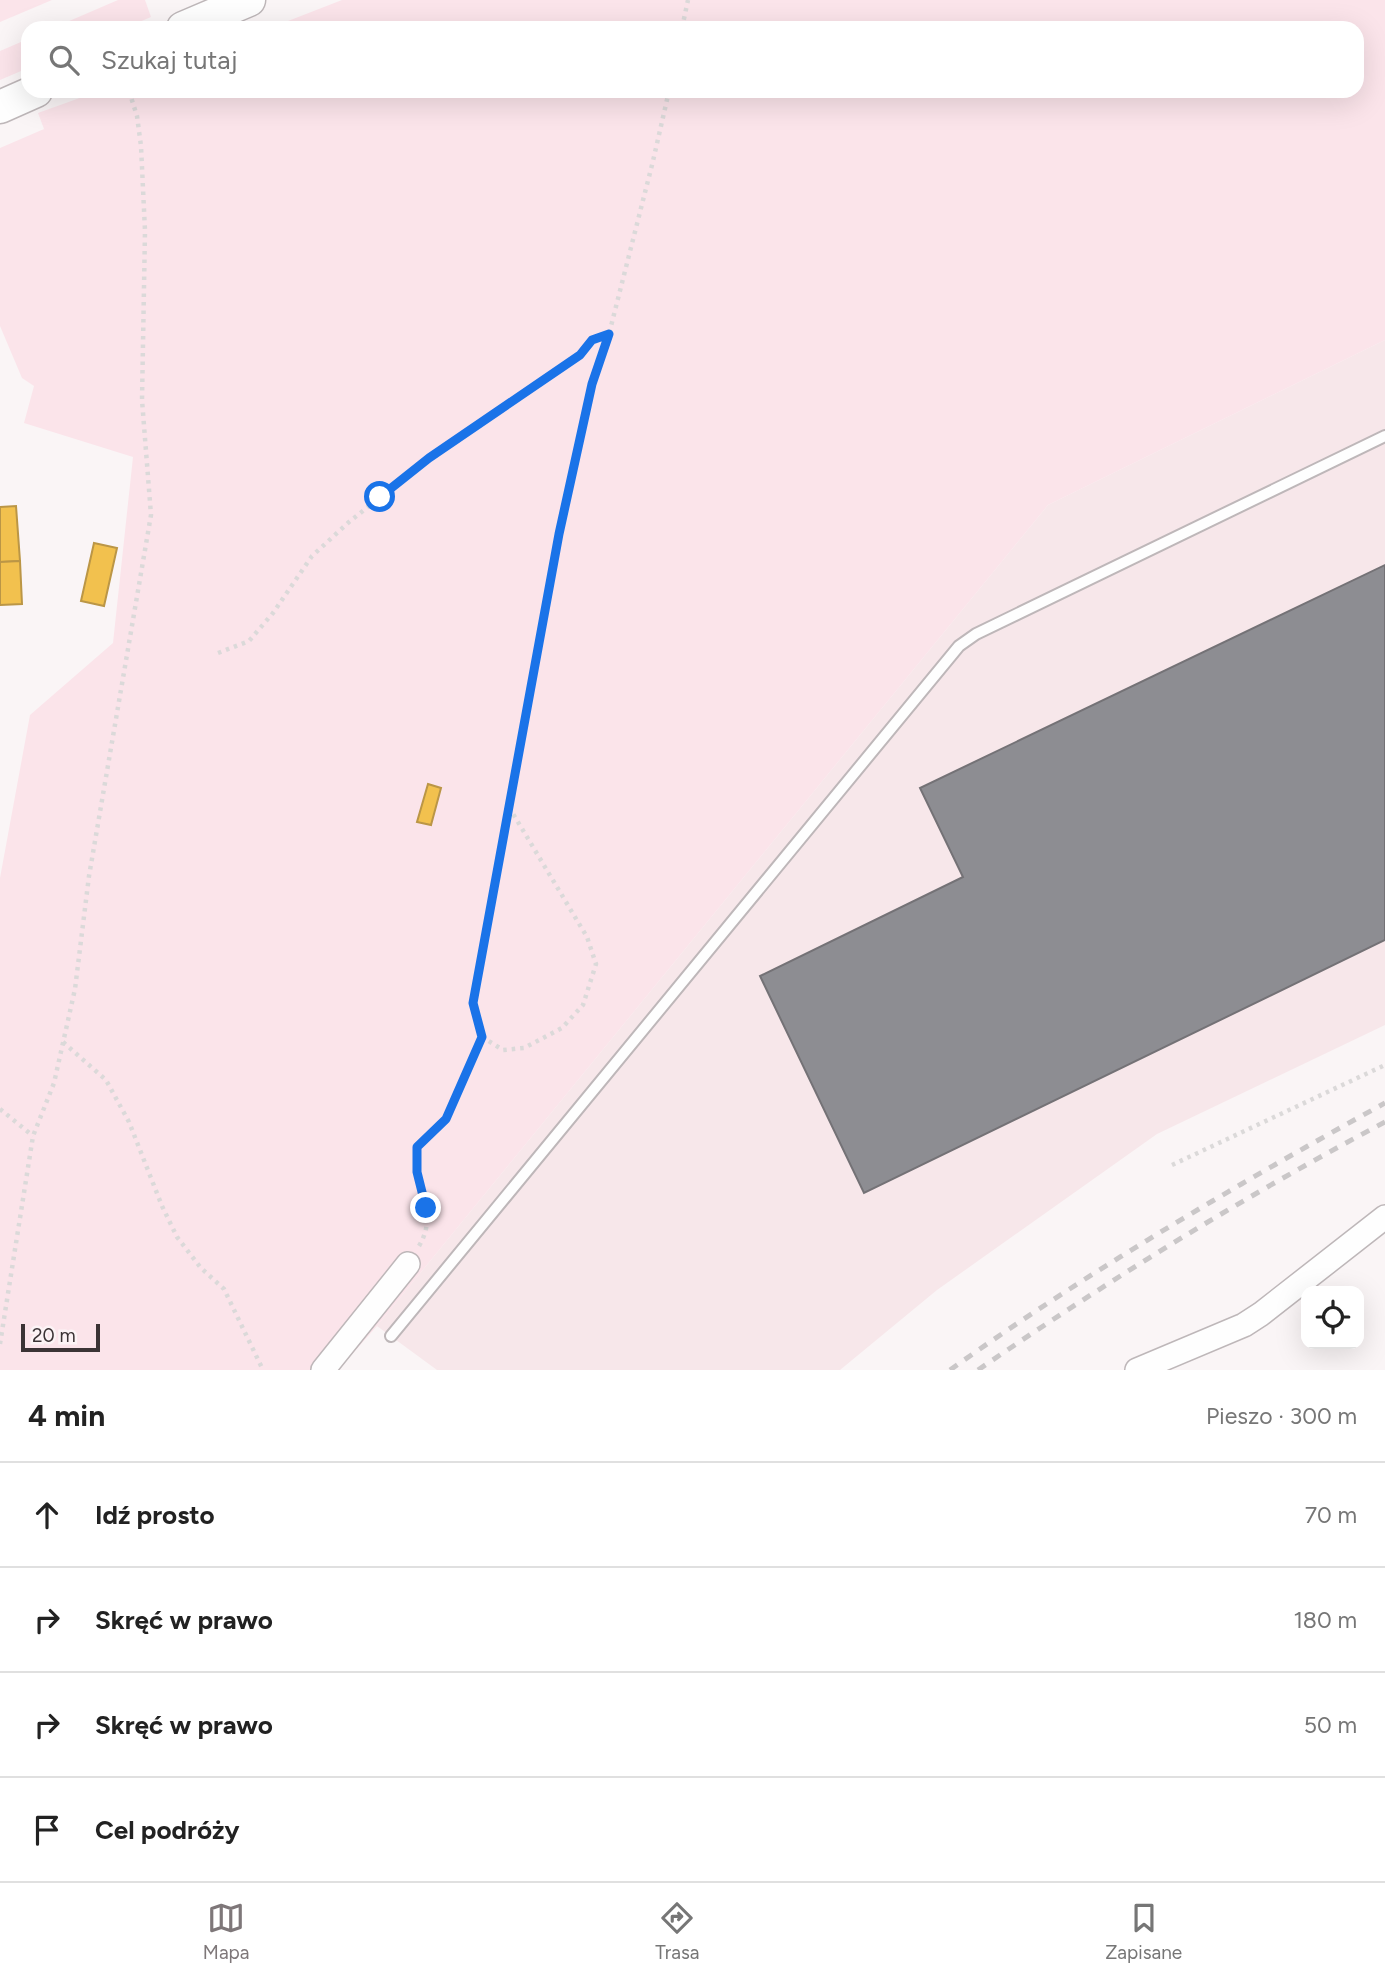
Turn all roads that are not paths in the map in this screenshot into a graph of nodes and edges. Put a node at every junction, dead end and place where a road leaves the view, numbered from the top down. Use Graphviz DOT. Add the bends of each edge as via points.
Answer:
graph roads {
  1 [pos="249,0"];
  2 [pos="200,21"];
  3 [pos="21,98"];
  4 [pos="0,107"];
  5 [pos="1385,436"];
  6 [pos="1385,1217"];
  7 [pos="408,1264"];
  8 [pos="391,1336"];
  9 [pos="323,1370"];
  10 [pos="1137,1370"];
  1 -- 2 [label="main road"];
  3 -- 4 [label="main road"];
  5 -- 8 [label="lane" via="959,646"];
  6 -- 10 [label="street" via="1244,1325"];
  7 -- 9 [label="street"];
}
